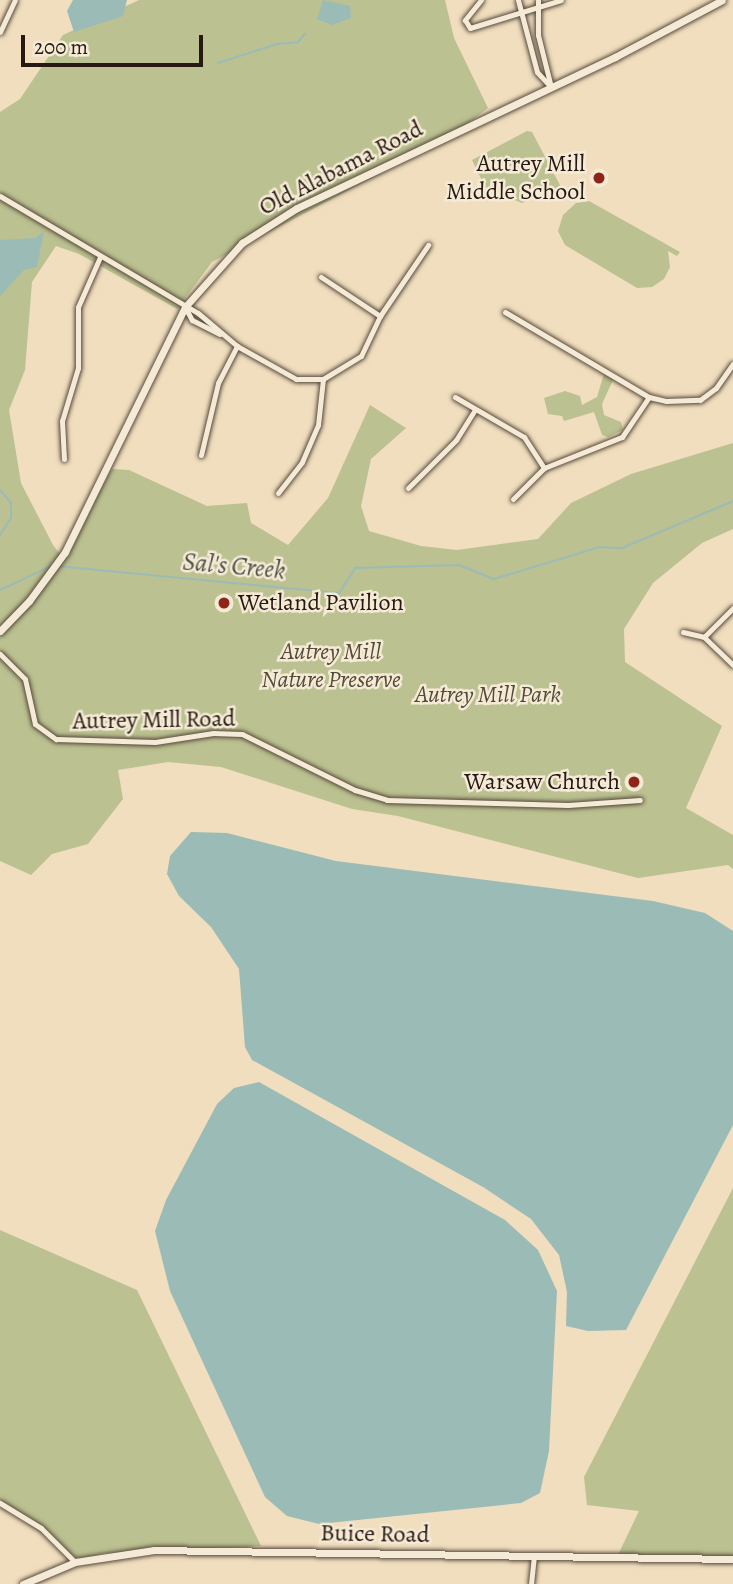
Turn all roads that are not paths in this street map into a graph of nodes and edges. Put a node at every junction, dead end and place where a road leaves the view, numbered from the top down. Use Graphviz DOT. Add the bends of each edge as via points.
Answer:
graph roads {
  1 [pos="15,0"];
  2 [pos="481,0"];
  3 [pos="518,0"];
  4 [pos="561,0"];
  5 [pos="722,0"];
  6 [pos="538,3"];
  7 [pos="523,12"];
  8 [pos="0,32"];
  9 [pos="551,87"];
  10 [pos="0,196"];
  11 [pos="428,245"];
  12 [pos="100,257"];
  13 [pos="321,277"];
  14 [pos="185,307"];
  15 [pos="505,312"];
  16 [pos="380,316"];
  17 [pos="237,346"];
  18 [pos="733,364"];
  19 [pos="323,379"];
  20 [pos="454,397"];
  21 [pos="649,397"];
  22 [pos="475,409"];
  23 [pos="201,455"];
  24 [pos="64,459"];
  25 [pos="544,468"];
  26 [pos="408,488"];
  27 [pos="278,493"];
  28 [pos="513,499"];
  29 [pos="733,608"];
  30 [pos="0,631"];
  31 [pos="683,632"];
  32 [pos="704,637"];
  33 [pos="0,654"];
  34 [pos="733,666"];
  35 [pos="640,800"];
  36 [pos="0,1503"];
  37 [pos="534,1556"];
  38 [pos="733,1559"];
  39 [pos="75,1562"];
  40 [pos="23,1584"];
  41 [pos="531,1584"];
  1 -- 8 [label="street"];
  2 -- 7 [label="street" via="465,20 470,28"];
  3 -- 7 [label="street"];
  4 -- 6 [label="street"];
  5 -- 9 [label="main road, Old Alabama Road"];
  6 -- 7 [label="street"];
  6 -- 9 [label="street" via="538,35"];
  7 -- 9 [label="street" via="537,72"];
  9 -- 14 [label="main road, Old Alabama Road" via="280,216 221,263"];
  10 -- 12 [label="street"];
  11 -- 16 [label="street"];
  12 -- 14 [label="street"];
  12 -- 24 [label="street" via="78,307 78,368 62,421"];
  13 -- 16 [label="street"];
  14 -- 17 [label="street" via="192,320"];
  14 -- 30 [label="main road, Old Alabama Road" via="65,552"];
  15 -- 21 [label="street"];
  16 -- 19 [label="street" via="361,356"];
  17 -- 19 [label="street" via="284,375"];
  17 -- 23 [label="street" via="218,383"];
  18 -- 21 [label="street" via="716,388 700,400 678,404"];
  19 -- 27 [label="street" via="318,425 302,462"];
  20 -- 22 [label="street"];
  21 -- 25 [label="street" via="622,437"];
  22 -- 25 [label="street" via="524,437"];
  22 -- 26 [label="street" via="456,440"];
  25 -- 28 [label="street"];
  29 -- 32 [label="street"];
  31 -- 32 [label="street"];
  32 -- 34 [label="street"];
  33 -- 35 [label="street, Autrey Mill Road" via="25,679 35,724 56,739 155,742 213,733 242,734 355,790 387,800 568,805"];
  36 -- 39 [label="street" via="41,1528"];
  37 -- 38 [label="main road, Buice Road"];
  37 -- 39 [label="main road, Buice Road" via="154,1550"];
  37 -- 41 [label="street"];
  39 -- 40 [label="main road, Buice Road"];
}
